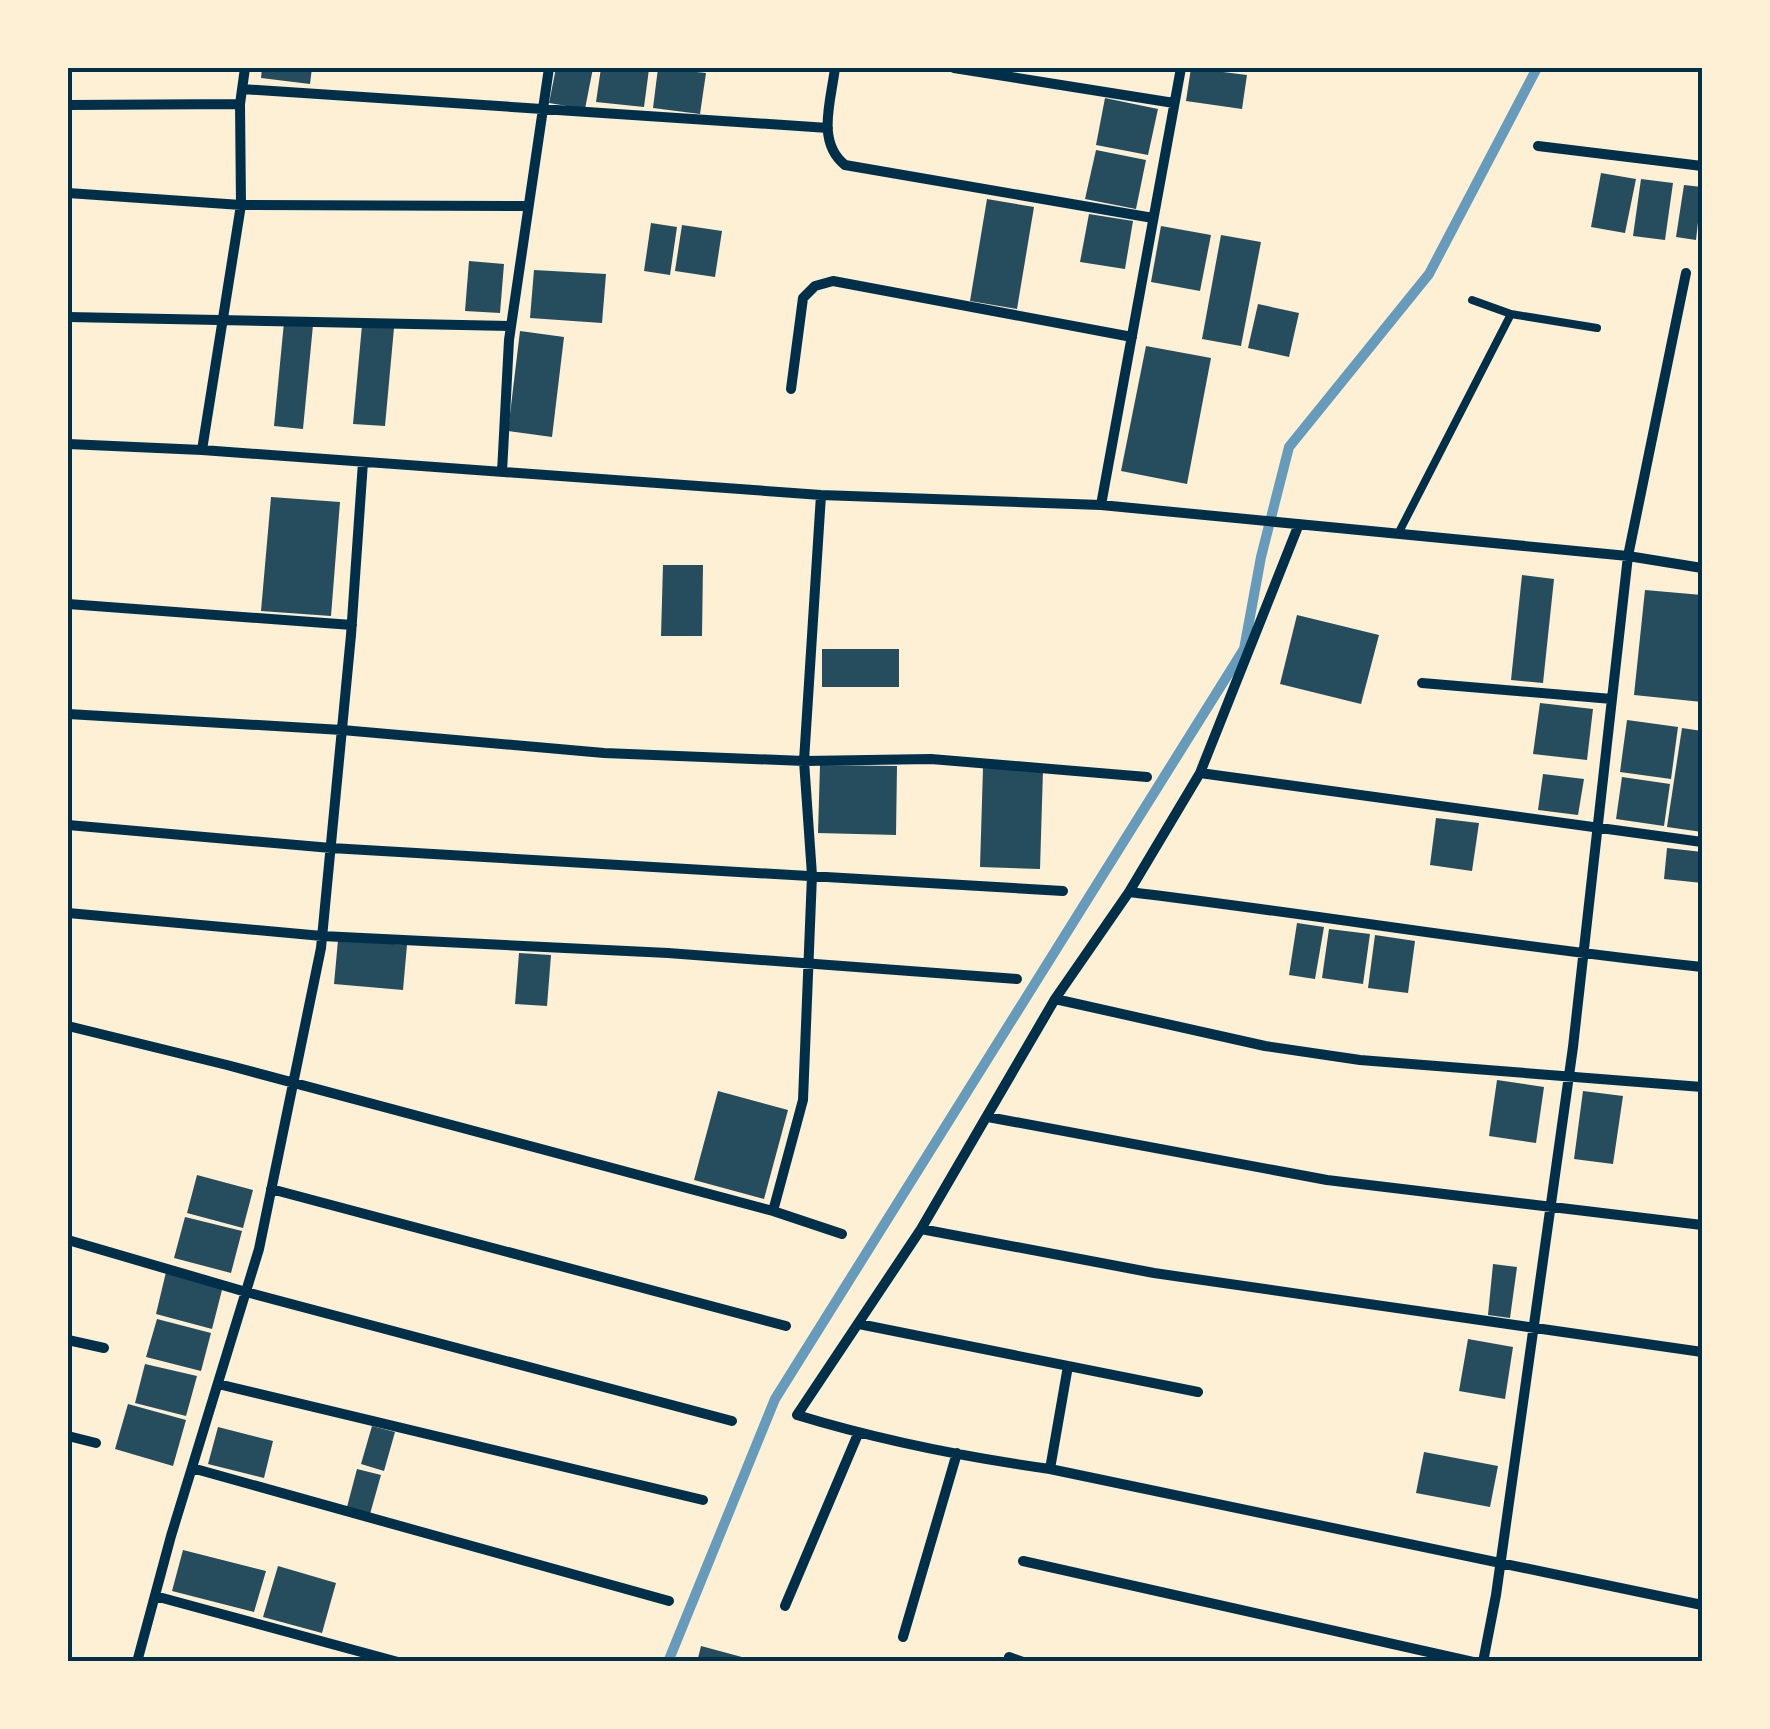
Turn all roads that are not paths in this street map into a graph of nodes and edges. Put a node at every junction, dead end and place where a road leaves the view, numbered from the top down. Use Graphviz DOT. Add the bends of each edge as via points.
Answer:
graph roads {
  1 [pos="246,68"];
  2 [pos="549,68"];
  3 [pos="834,68"];
  4 [pos="954,68"];
  5 [pos="1181,68"];
  6 [pos="242,89"];
  7 [pos="1174,103"];
  8 [pos="240,104"];
  9 [pos="68,105"];
  10 [pos="542,108"];
  11 [pos="828,128"];
  12 [pos="1538,146"];
  13 [pos="1702,166"];
  14 [pos="68,193"];
  15 [pos="241,205"];
  16 [pos="528,206"];
  17 [pos="1154,218"];
  18 [pos="1686,272"];
  19 [pos="1472,300"];
  20 [pos="1510,314"];
  21 [pos="68,316"];
  22 [pos="220,318"];
  23 [pos="511,326"];
  24 [pos="1597,328"];
  25 [pos="1132,337"];
  26 [pos="791,389"];
  27 [pos="68,444"];
  28 [pos="202,450"];
  29 [pos="363,462"];
  30 [pos="502,472"];
  31 [pos="821,495"];
  32 [pos="1101,504"];
  33 [pos="1294,523"];
  34 [pos="1398,534"];
  35 [pos="1628,556"];
  36 [pos="1702,568"];
  37 [pos="68,604"];
  38 [pos="352,625"];
  39 [pos="1422,684"];
  40 [pos="1612,699"];
  41 [pos="68,714"];
  42 [pos="342,730"];
  43 [pos="804,761"];
  44 [pos="1200,773"];
  45 [pos="1147,777"];
  46 [pos="68,825"];
  47 [pos="1598,826"];
  48 [pos="1702,842"];
  49 [pos="330,848"];
  50 [pos="812,875"];
  51 [pos="1063,891"];
  52 [pos="1130,892"];
  53 [pos="68,913"];
  54 [pos="322,936"];
  55 [pos="1583,954"];
  56 [pos="808,962"];
  57 [pos="1702,968"];
  58 [pos="1017,979"];
  59 [pos="1055,999"];
  60 [pos="68,1026"];
  61 [pos="1569,1075"];
  62 [pos="294,1083"];
  63 [pos="1702,1088"];
  64 [pos="988,1117"];
  65 [pos="271,1189"];
  66 [pos="1551,1206"];
  67 [pos="773,1211"];
  68 [pos="1702,1225"];
  69 [pos="921,1228"];
  70 [pos="842,1234"];
  71 [pos="68,1240"];
  72 [pos="246,1292"];
  73 [pos="858,1324"];
  74 [pos="786,1326"];
  75 [pos="1534,1328"];
  76 [pos="68,1340"];
  77 [pos="104,1348"];
  78 [pos="1702,1352"];
  79 [pos="1068,1366"];
  80 [pos="218,1384"];
  81 [pos="1198,1392"];
  82 [pos="732,1420"];
  83 [pos="858,1434"];
  84 [pos="68,1436"];
  85 [pos="96,1442"];
  86 [pos="957,1452"];
  87 [pos="192,1468"];
  88 [pos="1050,1470"];
  89 [pos="703,1500"];
  90 [pos="1023,1562"];
  91 [pos="1500,1564"];
  92 [pos="154,1596"];
  93 [pos="670,1601"];
  94 [pos="1702,1604"];
  95 [pos="785,1606"];
  96 [pos="903,1637"];
  97 [pos="1010,1657"];
  98 [pos="137,1662"];
  99 [pos="398,1662"];
  100 [pos="1023,1662"];
  101 [pos="1473,1662"];
  102 [pos="1483,1662"];
  1 -- 6 [label="street"];
  2 -- 10 [label="street"];
  3 -- 11 [label="street"];
  4 -- 7 [label="street"];
  5 -- 7 [label="street"];
  6 -- 8 [label="street"];
  6 -- 10 [label="street"];
  7 -- 17 [label="street"];
  8 -- 9 [label="street"];
  8 -- 15 [label="street"];
  10 -- 11 [label="street"];
  10 -- 16 [label="street"];
  11 -- 17 [label="street" via="832,155 845,165"];
  12 -- 13 [label="street"];
  14 -- 15 [label="street"];
  15 -- 16 [label="street"];
  15 -- 22 [label="street"];
  16 -- 23 [label="street"];
  17 -- 25 [label="street"];
  18 -- 35 [label="street"];
  19 -- 20 [label="lane"];
  20 -- 24 [label="lane"];
  20 -- 34 [label="lane"];
  21 -- 22 [label="street"];
  22 -- 23 [label="street"];
  22 -- 28 [label="street"];
  23 -- 30 [label="street"];
  25 -- 26 [label="street" via="833,281 802,298"];
  25 -- 32 [label="street"];
  27 -- 28 [label="street"];
  28 -- 29 [label="street"];
  29 -- 30 [label="street"];
  29 -- 38 [label="street"];
  30 -- 31 [label="street"];
  31 -- 32 [label="street"];
  31 -- 43 [label="street"];
  32 -- 33 [label="street"];
  33 -- 34 [label="street"];
  33 -- 44 [label="street"];
  34 -- 35 [label="street"];
  35 -- 36 [label="street"];
  35 -- 40 [label="street"];
  37 -- 38 [label="street"];
  38 -- 42 [label="street"];
  39 -- 40 [label="street"];
  40 -- 47 [label="street"];
  41 -- 42 [label="street"];
  42 -- 43 [label="street" via="604,753"];
  42 -- 49 [label="street"];
  43 -- 45 [label="street" via="931,760"];
  43 -- 50 [label="street"];
  44 -- 47 [label="street"];
  44 -- 52 [label="street"];
  46 -- 49 [label="street"];
  47 -- 48 [label="street"];
  47 -- 55 [label="street"];
  49 -- 50 [label="street"];
  49 -- 54 [label="street"];
  50 -- 51 [label="street"];
  50 -- 56 [label="street"];
  52 -- 55 [label="street"];
  52 -- 59 [label="street"];
  53 -- 54 [label="street"];
  54 -- 56 [label="street"];
  54 -- 62 [label="street"];
  55 -- 57 [label="street"];
  55 -- 61 [label="street"];
  56 -- 58 [label="street"];
  56 -- 67 [label="street" via="803,1100"];
  59 -- 61 [label="street" via="1322,1054"];
  59 -- 64 [label="street"];
  60 -- 62 [label="street"];
  61 -- 63 [label="street"];
  61 -- 66 [label="street"];
  62 -- 65 [label="street"];
  62 -- 67 [label="street"];
  64 -- 66 [label="street" via="1327,1180"];
  64 -- 69 [label="street"];
  65 -- 72 [label="street"];
  65 -- 74 [label="street"];
  66 -- 68 [label="street"];
  66 -- 75 [label="street"];
  67 -- 70 [label="street"];
  69 -- 73 [label="street"];
  69 -- 75 [label="street" via="1154,1273"];
  71 -- 72 [label="street"];
  72 -- 80 [label="street"];
  72 -- 82 [label="street"];
  73 -- 79 [label="street"];
  73 -- 83 [label="street" via="796,1415"];
  75 -- 78 [label="street"];
  75 -- 91 [label="street"];
  76 -- 77 [label="street"];
  79 -- 81 [label="street"];
  79 -- 88 [label="street"];
  80 -- 87 [label="street"];
  80 -- 89 [label="street"];
  83 -- 86 [label="street"];
  83 -- 95 [label="street"];
  84 -- 85 [label="street"];
  86 -- 88 [label="street"];
  86 -- 96 [label="street"];
  87 -- 92 [label="street"];
  87 -- 93 [label="street"];
  88 -- 91 [label="street"];
  90 -- 101 [label="street"];
  91 -- 94 [label="street"];
  91 -- 102 [label="street"];
  92 -- 98 [label="street"];
  92 -- 99 [label="street"];
  97 -- 100 [label="street"];
}
